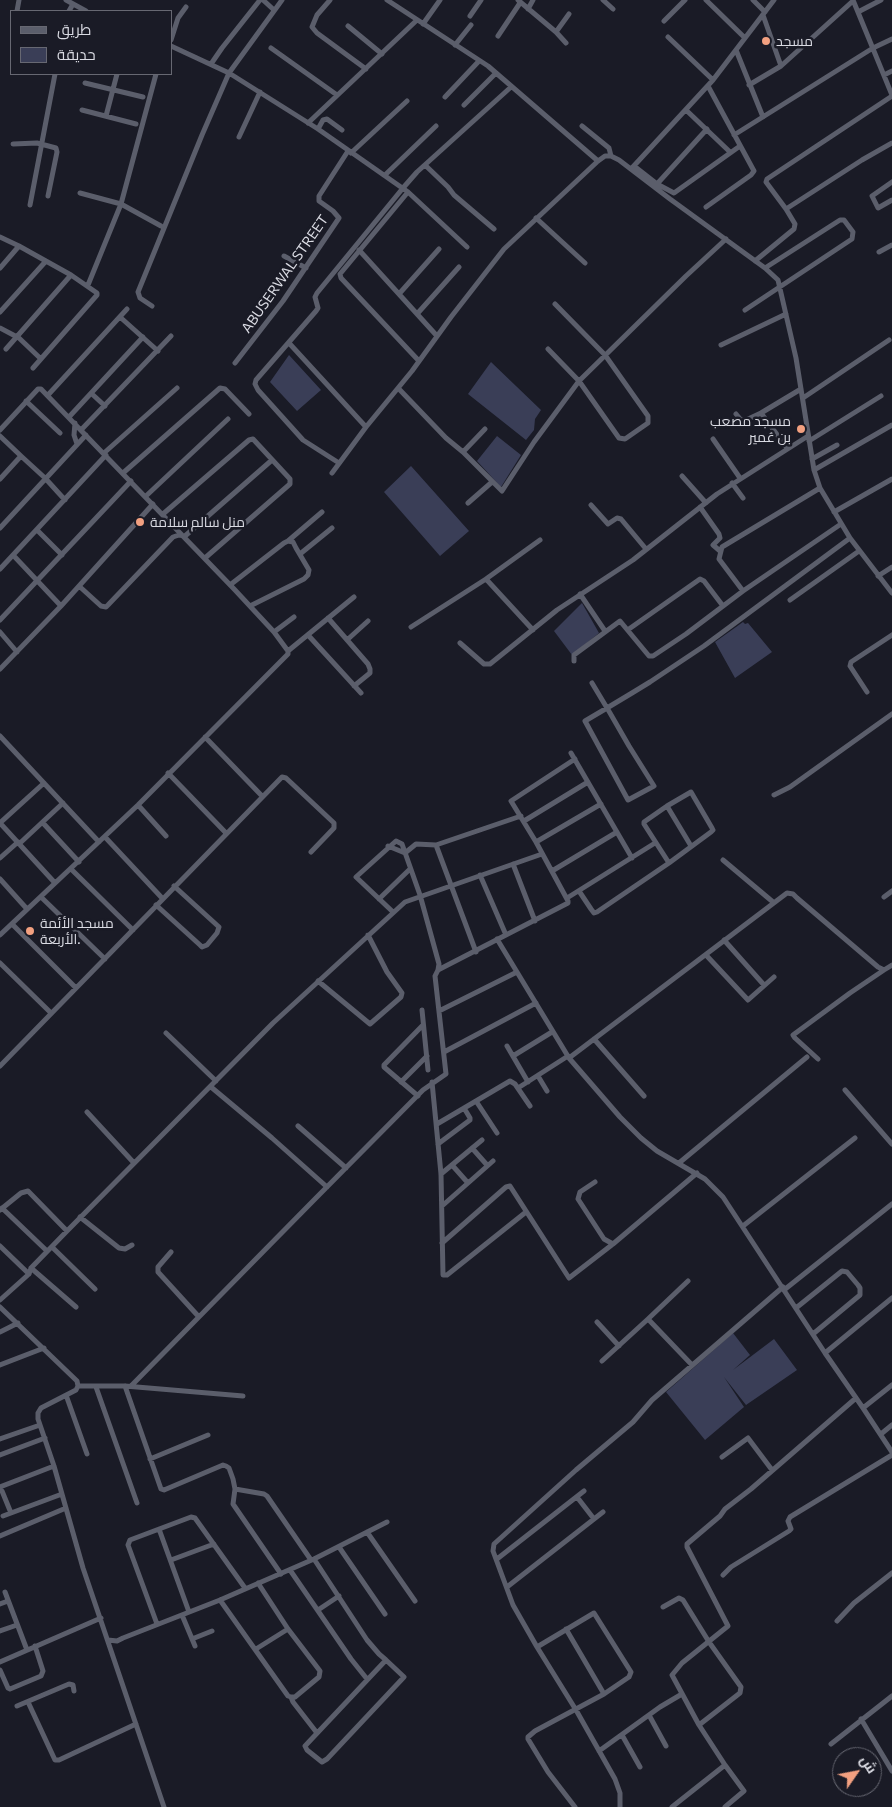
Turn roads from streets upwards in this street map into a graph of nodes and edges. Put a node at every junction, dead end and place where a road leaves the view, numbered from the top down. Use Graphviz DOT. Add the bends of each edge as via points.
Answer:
graph roads {
  1 [pos="66,0"];
  2 [pos="261,0"];
  3 [pos="282,0"];
  4 [pos="330,0"];
  5 [pos="386,0"];
  6 [pos="440,0"];
  7 [pos="481,0"];
  8 [pos="533,0"];
  9 [pos="603,0"];
  10 [pos="686,0"];
  11 [pos="706,0"];
  12 [pos="752,0"];
  13 [pos="774,0"];
  14 [pos="853,0"];
  15 [pos="881,0"];
  16 [pos="519,1"];
  17 [pos="73,4"];
  18 [pos="186,7"];
  19 [pos="528,9"];
  20 [pos="613,9"];
  21 [pos="70,10"];
  22 [pos="84,10"];
  23 [pos="274,10"];
  24 [pos="858,12"];
  25 [pos="764,13"];
  26 [pos="569,14"];
  27 [pos="470,16"];
  28 [pos="417,20"];
  29 [pos="664,20"];
  30 [pos="423,24"];
  31 [pos="471,25"];
  32 [pos="348,26"];
  33 [pos="556,32"];
  34 [pos="498,36"];
  35 [pos="172,37"];
  36 [pos="668,37"];
  37 [pos="745,38"];
  38 [pos="892,39"];
  39 [pos="566,43"];
  40 [pos="456,45"];
  41 [pos="172,46"];
  42 [pos="271,48"];
  43 [pos="873,48"];
  44 [pos="736,50"];
  45 [pos="382,54"];
  46 [pos="479,61"];
  47 [pos="212,64"];
  48 [pos="781,66"];
  49 [pos="366,69"];
  50 [pos="892,71"];
  51 [pos="496,72"];
  52 [pos="229,73"];
  53 [pos="55,75"];
  54 [pos="117,75"];
  55 [pos="156,75"];
  56 [pos="884,75"];
  57 [pos="713,80"];
  58 [pos="85,83"];
  59 [pos="749,85"];
  60 [pos="708,86"];
  61 [pos="511,87"];
  62 [pos="113,89"];
  63 [pos="260,92"];
  64 [pos="337,95"];
  65 [pos="892,96"];
  66 [pos="143,97"];
  67 [pos="445,97"];
  68 [pos="407,101"];
  69 [pos="464,106"];
  70 [pos="82,110"];
  71 [pos="686,110"];
  72 [pos="106,116"];
  73 [pos="763,117"];
  74 [pos="308,123"];
  75 [pos="136,124"];
  76 [pos="436,126"];
  77 [pos="582,126"];
  78 [pos="318,129"];
  79 [pos="707,129"];
  80 [pos="342,130"];
  81 [pos="734,135"];
  82 [pos="239,137"];
  83 [pos="42,143"];
  84 [pos="892,143"];
  85 [pos="13,144"];
  86 [pos="740,146"];
  87 [pos="350,152"];
  88 [pos="730,152"];
  89 [pos="612,156"];
  90 [pos="598,161"];
  91 [pos="426,165"];
  92 [pos="633,168"];
  93 [pos="385,175"];
  94 [pos="892,182"];
  95 [pos="657,184"];
  96 [pos="405,190"];
  97 [pos="80,194"];
  98 [pos="48,196"];
  99 [pos="892,200"];
  100 [pos="121,204"];
  101 [pos="30,205"];
  102 [pos="706,207"];
  103 [pos="786,209"];
  104 [pos="536,218"];
  105 [pos="161,226"];
  106 [pos="494,229"];
  107 [pos="0,237"];
  108 [pos="726,239"];
  109 [pos="892,245"];
  110 [pos="20,246"];
  111 [pos="467,247"];
  112 [pos="439,249"];
  113 [pos="359,250"];
  114 [pos="879,252"];
  115 [pos="284,256"];
  116 [pos="46,261"];
  117 [pos="755,261"];
  118 [pos="585,263"];
  119 [pos="459,267"];
  120 [pos="0,268"];
  121 [pos="306,268"];
  122 [pos="765,268"];
  123 [pos="71,275"];
  124 [pos="88,285"];
  125 [pos="780,285"];
  126 [pos="399,294"];
  127 [pos="555,304"];
  128 [pos="152,306"];
  129 [pos="127,309"];
  130 [pos="745,310"];
  131 [pos="0,312"];
  132 [pos="417,314"];
  133 [pos="786,314"];
  134 [pos="120,317"];
  135 [pos="0,328"];
  136 [pos="17,336"];
  137 [pos="171,336"];
  138 [pos="437,336"];
  139 [pos="143,337"];
  140 [pos="889,340"];
  141 [pos="289,343"];
  142 [pos="721,345"];
  143 [pos="6,349"];
  144 [pos="548,350"];
  145 [pos="158,351"];
  146 [pos="605,355"];
  147 [pos="41,358"];
  148 [pos="419,361"];
  149 [pos="235,363"];
  150 [pos="33,368"];
  151 [pos="579,381"];
  152 [pos="177,388"];
  153 [pos="399,389"];
  154 [pos="801,389"];
  155 [pos="92,394"];
  156 [pos="48,395"];
  157 [pos="881,396"];
  158 [pos="802,398"];
  159 [pos="26,401"];
  160 [pos="105,406"];
  161 [pos="248,414"];
  162 [pos="736,414"];
  163 [pos="761,414"];
  164 [pos="69,417"];
  165 [pos="228,419"];
  166 [pos="75,423"];
  167 [pos="892,425"];
  168 [pos="366,426"];
  169 [pos="485,429"];
  170 [pos="0,430"];
  171 [pos="81,430"];
  172 [pos="60,433"];
  173 [pos="86,435"];
  174 [pos="0,436"];
  175 [pos="808,438"];
  176 [pos="713,439"];
  177 [pos="77,444"];
  178 [pos="837,445"];
  179 [pos="787,448"];
  180 [pos="463,452"];
  181 [pos="105,454"];
  182 [pos="21,456"];
  183 [pos="812,459"];
  184 [pos="272,460"];
  185 [pos="339,463"];
  186 [pos="814,470"];
  187 [pos="123,473"];
  188 [pos="332,473"];
  189 [pos="682,476"];
  190 [pos="45,478"];
  191 [pos="740,478"];
  192 [pos="0,479"];
  193 [pos="892,480"];
  194 [pos="131,481"];
  195 [pos="492,482"];
  196 [pos="732,483"];
  197 [pos="820,488"];
  198 [pos="146,496"];
  199 [pos="743,498"];
  200 [pos="65,500"];
  201 [pos="706,503"];
  202 [pos="153,504"];
  203 [pos="468,504"];
  204 [pos="591,505"];
  205 [pos="700,507"];
  206 [pos="322,512"];
  207 [pos="834,512"];
  208 [pos="163,514"];
  209 [pos="841,524"];
  210 [pos="0,528"];
  211 [pos="332,528"];
  212 [pos="37,530"];
  213 [pos="184,536"];
  214 [pos="850,538"];
  215 [pos="540,540"];
  216 [pos="288,541"];
  217 [pos="646,549"];
  218 [pos="720,551"];
  219 [pos="859,551"];
  220 [pos="300,554"];
  221 [pos="62,555"];
  222 [pos="13,556"];
  223 [pos="205,558"];
  224 [pos="892,567"];
  225 [pos="0,569"];
  226 [pos="878,576"];
  227 [pos="486,579"];
  228 [pos="37,581"];
  229 [pos="230,585"];
  230 [pos="79,586"];
  231 [pos="743,591"];
  232 [pos="892,593"];
  233 [pos="580,594"];
  234 [pos="354,597"];
  235 [pos="790,600"];
  236 [pos="61,606"];
  237 [pos="250,606"];
  238 [pos="723,606"];
  239 [pos="294,617"];
  240 [pos="328,618"];
  241 [pos="0,620"];
  242 [pos="368,620"];
  243 [pos="411,628"];
  244 [pos="629,629"];
  245 [pos="533,630"];
  246 [pos="604,631"];
  247 [pos="0,632"];
  248 [pos="274,632"];
  249 [pos="308,635"];
  250 [pos="892,635"];
  251 [pos="347,640"];
  252 [pos="460,643"];
  253 [pos="17,652"];
  254 [pos="288,652"];
  255 [pos="574,661"];
  256 [pos="0,669"];
  257 [pos="592,683"];
  258 [pos="354,686"];
  259 [pos="867,692"];
  260 [pos="361,693"];
  261 [pos="607,708"];
  262 [pos="892,714"];
  263 [pos="0,736"];
  264 [pos="205,737"];
  265 [pos="571,753"];
  266 [pos="575,760"];
  267 [pos="168,772"];
  268 [pos="588,782"];
  269 [pos="44,783"];
  270 [pos="774,795"];
  271 [pos="262,796"];
  272 [pos="63,803"];
  273 [pos="601,804"];
  274 [pos="138,805"];
  275 [pos="667,806"];
  276 [pos="522,818"];
  277 [pos="0,823"];
  278 [pos="43,823"];
  279 [pos="617,832"];
  280 [pos="226,833"];
  281 [pos="166,836"];
  282 [pos="105,837"];
  283 [pos="100,842"];
  284 [pos="536,842"];
  285 [pos="19,843"];
  286 [pos="655,843"];
  287 [pos="436,845"];
  288 [pos="691,846"];
  289 [pos="311,852"];
  290 [pos="405,853"];
  291 [pos="542,854"];
  292 [pos="0,858"];
  293 [pos="632,858"];
  294 [pos="723,860"];
  295 [pos="79,862"];
  296 [pos="669,863"];
  297 [pos="513,864"];
  298 [pos="71,869"];
  299 [pos="410,869"];
  300 [pos="552,871"];
  301 [pos="480,875"];
  302 [pos="0,879"];
  303 [pos="55,883"];
  304 [pos="174,886"];
  305 [pos="451,886"];
  306 [pos="579,891"];
  307 [pos="892,891"];
  308 [pos="420,895"];
  309 [pos="884,896"];
  310 [pos="41,898"];
  311 [pos="162,898"];
  312 [pos="566,898"];
  313 [pos="379,899"];
  314 [pos="773,902"];
  315 [pos="156,905"];
  316 [pos="27,909"];
  317 [pos="393,912"];
  318 [pos="535,921"];
  319 [pos="12,924"];
  320 [pos="1,930"];
  321 [pos="133,930"];
  322 [pos="368,935"];
  323 [pos="506,935"];
  324 [pos="497,939"];
  325 [pos="724,940"];
  326 [pos="476,952"];
  327 [pos="706,955"];
  328 [pos="105,959"];
  329 [pos="0,963"];
  330 [pos="892,965"];
  331 [pos="438,970"];
  332 [pos="884,970"];
  333 [pos="517,972"];
  334 [pos="774,978"];
  335 [pos="318,981"];
  336 [pos="764,985"];
  337 [pos="76,988"];
  338 [pos="536,1003"];
  339 [pos="422,1010"];
  340 [pos="439,1010"];
  341 [pos="50,1012"];
  342 [pos="423,1025"];
  343 [pos="552,1032"];
  344 [pos="166,1033"];
  345 [pos="594,1039"];
  346 [pos="507,1046"];
  347 [pos="444,1052"];
  348 [pos="427,1056"];
  349 [pos="513,1056"];
  350 [pos="569,1057"];
  351 [pos="806,1057"];
  352 [pos="818,1060"];
  353 [pos="0,1066"];
  354 [pos="428,1070"];
  355 [pos="538,1076"];
  356 [pos="216,1081"];
  357 [pos="401,1082"];
  358 [pos="432,1082"];
  359 [pos="528,1082"];
  360 [pos="211,1087"];
  361 [pos="518,1088"];
  362 [pos="845,1090"];
  363 [pos="547,1092"];
  364 [pos="418,1096"];
  365 [pos="644,1096"];
  366 [pos="476,1101"];
  367 [pos="530,1106"];
  368 [pos="464,1108"];
  369 [pos="87,1112"];
  370 [pos="437,1124"];
  371 [pos="298,1126"];
  372 [pos="497,1133"];
  373 [pos="855,1138"];
  374 [pos="482,1140"];
  375 [pos="438,1144"];
  376 [pos="892,1144"];
  377 [pos="472,1148"];
  378 [pos="493,1161"];
  379 [pos="134,1163"];
  380 [pos="679,1163"];
  381 [pos="452,1165"];
  382 [pos="487,1165"];
  383 [pos="346,1168"];
  384 [pos="697,1173"];
  385 [pos="441,1174"];
  386 [pos="595,1182"];
  387 [pos="468,1183"];
  388 [pos="327,1187"];
  389 [pos="892,1204"];
  390 [pos="442,1206"];
  391 [pos="1,1209"];
  392 [pos="526,1212"];
  393 [pos="80,1217"];
  394 [pos="743,1226"];
  395 [pos="67,1231"];
  396 [pos="442,1243"];
  397 [pos="613,1244"];
  398 [pos="132,1245"];
  399 [pos="0,1246"];
  400 [pos="52,1247"];
  401 [pos="47,1252"];
  402 [pos="171,1252"];
  403 [pos="30,1271"];
  404 [pos="688,1281"];
  405 [pos="783,1288"];
  406 [pos="95,1289"];
  407 [pos="892,1298"];
  408 [pos="0,1300"];
  409 [pos="0,1306"];
  410 [pos="76,1307"];
  411 [pos="796,1308"];
  412 [pos="199,1317"];
  413 [pos="648,1319"];
  414 [pos="597,1322"];
  415 [pos="18,1323"];
  416 [pos="0,1332"];
  417 [pos="812,1334"];
  418 [pos="619,1346"];
  419 [pos="44,1348"];
  420 [pos="824,1353"];
  421 [pos="602,1361"];
  422 [pos="0,1365"];
  423 [pos="692,1365"];
  424 [pos="892,1385"];
  425 [pos="78,1386"];
  426 [pos="125,1386"];
  427 [pos="131,1386"];
  428 [pos="96,1387"];
  429 [pos="66,1395"];
  430 [pos="243,1396"];
  431 [pos="856,1398"];
  432 [pos="863,1408"];
  433 [pos="40,1425"];
  434 [pos="892,1425"];
  435 [pos="881,1434"];
  436 [pos="208,1435"];
  437 [pos="45,1438"];
  438 [pos="0,1439"];
  439 [pos="892,1453"];
  440 [pos="87,1454"];
  441 [pos="0,1455"];
  442 [pos="722,1457"];
  443 [pos="150,1459"];
  444 [pos="54,1466"];
  445 [pos="772,1470"];
  446 [pos="1,1489"];
  447 [pos="235,1489"];
  448 [pos="584,1490"];
  449 [pos="62,1494"];
  450 [pos="577,1496"];
  451 [pos="137,1503"];
  452 [pos="66,1508"];
  453 [pos="603,1512"];
  454 [pos="11,1513"];
  455 [pos="3,1516"];
  456 [pos="594,1518"];
  457 [pos="387,1522"];
  458 [pos="159,1529"];
  459 [pos="367,1532"];
  460 [pos="0,1536"];
  461 [pos="214,1544"];
  462 [pos="340,1547"];
  463 [pos="497,1558"];
  464 [pos="171,1560"];
  465 [pos="313,1560"];
  466 [pos="290,1570"];
  467 [pos="892,1573"];
  468 [pos="280,1574"];
  469 [pos="723,1575"];
  470 [pos="258,1583"];
  471 [pos="507,1587"];
  472 [pos="245,1588"];
  473 [pos="5,1592"];
  474 [pos="339,1596"];
  475 [pos="220,1600"];
  476 [pos="8,1601"];
  477 [pos="415,1601"];
  478 [pos="0,1604"];
  479 [pos="664,1607"];
  480 [pos="318,1610"];
  481 [pos="188,1612"];
  482 [pos="385,1614"];
  483 [pos="182,1615"];
  484 [pos="101,1618"];
  485 [pos="837,1621"];
  486 [pos="157,1624"];
  487 [pos="17,1625"];
  488 [pos="288,1629"];
  489 [pos="566,1629"];
  490 [pos="0,1631"];
  491 [pos="212,1631"];
  492 [pos="192,1639"];
  493 [pos="108,1640"];
  494 [pos="709,1642"];
  495 [pos="35,1646"];
  496 [pos="195,1646"];
  497 [pos="536,1647"];
  498 [pos="26,1650"];
  499 [pos="256,1650"];
  500 [pos="386,1660"];
  501 [pos="0,1662"];
  502 [pos="0,1670"];
  503 [pos="367,1679"];
  504 [pos="74,1691"];
  505 [pos="604,1694"];
  506 [pos="682,1694"];
  507 [pos="892,1696"];
  508 [pos="291,1698"];
  509 [pos="28,1702"];
  510 [pos="18,1706"];
  511 [pos="576,1710"];
  512 [pos="649,1715"];
  513 [pos="861,1719"];
  514 [pos="136,1724"];
  515 [pos="699,1725"];
  516 [pos="317,1733"];
  517 [pos="622,1735"];
  518 [pos="830,1744"];
  519 [pos="666,1746"];
  520 [pos="599,1751"];
  521 [pos="725,1765"];
  522 [pos="640,1767"];
  523 [pos="892,1771"];
  524 [pos="164,1807"];
  525 [pos="575,1807"];
  526 [pos="620,1807"];
  527 [pos="672,1807"];
  528 [pos="725,1807"];
  1 -- 17 [label="street"];
  2 -- 23 [label="street"];
  2 -- 47 [label="street"];
  3 -- 23 [label="street"];
  4 -- 49 [label="street" via="312,27"];
  5 -- 28 [label="street"];
  6 -- 30 [label="street"];
  7 -- 27 [label="street"];
  8 -- 19 [label="street"];
  9 -- 20 [label="street"];
  10 -- 29 [label="street"];
  11 -- 37 [label="street"];
  12 -- 25 [label="street"];
  13 -- 25 [label="street"];
  14 -- 24 [label="street"];
  14 -- 48 [label="street"];
  15 -- 24 [label="street"];
  16 -- 19 [label="street"];
  16 -- 34 [label="street"];
  17 -- 21 [label="street"];
  17 -- 22 [label="street"];
  18 -- 35 [label="street" via="178,18"];
  19 -- 33 [label="street"];
  23 -- 52 [label="street"];
  24 -- 43 [label="street"];
  25 -- 37 [label="street"];
  25 -- 48 [label="street"];
  26 -- 33 [label="street"];
  28 -- 30 [label="street"];
  28 -- 45 [label="street"];
  30 -- 40 [label="street"];
  31 -- 40 [label="street"];
  32 -- 45 [label="street"];
  33 -- 39 [label="street"];
  36 -- 57 [label="street"];
  37 -- 44 [label="street"];
  38 -- 43 [label="street"];
  40 -- 46 [label="street"];
  41 -- 47 [label="street"];
  42 -- 64 [label="street"];
  43 -- 56 [label="street"];
  43 -- 73 [label="street"];
  44 -- 57 [label="street"];
  44 -- 59 [label="street"];
  45 -- 49 [label="street"];
  46 -- 51 [label="street"];
  46 -- 67 [label="street"];
  47 -- 52 [label="street"];
  48 -- 59 [label="street"];
  49 -- 64 [label="street"];
  50 -- 56 [label="street"];
  51 -- 61 [label="street"];
  51 -- 69 [label="street"];
  52 -- 63 [label="street"];
  52 -- 128 [label="street" via="138,292 140,298"];
  53 -- 83 [label="street"];
  54 -- 62 [label="street"];
  55 -- 100 [label="street"];
  56 -- 65 [label="street"];
  57 -- 60 [label="street"];
  58 -- 62 [label="street"];
  59 -- 73 [label="street"];
  60 -- 71 [label="street"];
  60 -- 81 [label="street"];
  61 -- 90 [label="street"];
  61 -- 91 [label="street"];
  62 -- 66 [label="street"];
  62 -- 72 [label="street"];
  63 -- 74 [label="street"];
  63 -- 82 [label="street"];
  64 -- 74 [label="street"];
  65 -- 103 [label="street" via="767,179"];
  68 -- 87 [label="street"];
  70 -- 72 [label="street"];
  71 -- 79 [label="street"];
  71 -- 92 [label="street"];
  72 -- 75 [label="street"];
  73 -- 81 [label="street"];
  74 -- 78 [label="street"];
  76 -- 93 [label="street"];
  77 -- 89 [label="street" via="611,151"];
  78 -- 80 [label="street" via="327,120"];
  78 -- 87 [label="street"];
  79 -- 88 [label="street"];
  79 -- 95 [label="street"];
  81 -- 86 [label="street"];
  83 -- 85 [label="street"];
  83 -- 98 [label="street" via="54,146 57,151"];
  83 -- 101 [label="street"];
  84 -- 103 [label="street"];
  86 -- 88 [label="street"];
  86 -- 102 [label="street" via="753,172"];
  87 -- 93 [label="street"];
  87 -- 121 [label="street, ABUSERWAL STREET" via="319,196 319,201 339,218"];
  88 -- 95 [label="street" via="679,191 670,192"];
  89 -- 90 [label="street"];
  89 -- 92 [label="street"];
  90 -- 104 [label="street"];
  91 -- 96 [label="street"];
  91 -- 106 [label="street"];
  92 -- 95 [label="street"];
  92 -- 108 [label="street"];
  93 -- 96 [label="street"];
  94 -- 99 [label="street" via="872,196 878,208"];
  96 -- 111 [label="street"];
  96 -- 113 [label="street"];
  96 -- 141 [label="street" via="317,293 318,308"];
  97 -- 100 [label="street"];
  100 -- 105 [label="street"];
  100 -- 124 [label="street"];
  103 -- 117 [label="street" via="795,224 794,229"];
  104 -- 118 [label="street"];
  104 -- 138 [label="street" via="504,249"];
  107 -- 110 [label="street"];
  108 -- 117 [label="street"];
  108 -- 146 [label="street"];
  109 -- 114 [label="street"];
  110 -- 116 [label="street"];
  110 -- 120 [label="street"];
  112 -- 126 [label="street"];
  113 -- 126 [label="street"];
  113 -- 148 [label="street" via="341,270 341,278"];
  115 -- 121 [label="street"];
  116 -- 123 [label="street"];
  116 -- 131 [label="street"];
  117 -- 122 [label="street"];
  119 -- 132 [label="street"];
  121 -- 149 [label="street, ABUSERWAL STREET"];
  122 -- 125 [label="street"];
  122 -- 125 [label="street" via="844,220 853,232 852,238"];
  123 -- 124 [label="street"];
  123 -- 136 [label="street"];
  124 -- 147 [label="street" via="97,295"];
  125 -- 130 [label="street"];
  125 -- 133 [label="street"];
  126 -- 132 [label="street"];
  127 -- 146 [label="street"];
  129 -- 134 [label="street"];
  132 -- 138 [label="street"];
  133 -- 142 [label="street"];
  133 -- 154 [label="street"];
  134 -- 139 [label="street"];
  134 -- 156 [label="street"];
  135 -- 136 [label="street"];
  136 -- 143 [label="street"];
  136 -- 147 [label="street"];
  137 -- 145 [label="street"];
  138 -- 148 [label="street"];
  139 -- 145 [label="street"];
  139 -- 155 [label="street"];
  140 -- 158 [label="street"];
  141 -- 168 [label="street"];
  141 -- 185 [label="street" via="256,380 256,386 303,440"];
  144 -- 151 [label="street"];
  145 -- 160 [label="street"];
  146 -- 151 [label="street"];
  146 -- 151 [label="street" via="648,416 648,423 625,439 619,438"];
  147 -- 150 [label="street"];
  148 -- 153 [label="street"];
  151 -- 195 [label="street" via="504,490 500,491"];
  152 -- 181 [label="street"];
  153 -- 168 [label="street"];
  153 -- 180 [label="street"];
  154 -- 158 [label="street"];
  154 -- 163 [label="street"];
  155 -- 160 [label="street"];
  155 -- 164 [label="street"];
  156 -- 159 [label="street" via="39,389"];
  156 -- 164 [label="street"];
  157 -- 175 [label="street"];
  158 -- 175 [label="street"];
  159 -- 170 [label="street"];
  159 -- 172 [label="street"];
  160 -- 171 [label="street"];
  161 -- 187 [label="street" via="225,389 220,388"];
  162 -- 163 [label="street" via="743,420"];
  163 -- 179 [label="street"];
  164 -- 166 [label="street"];
  165 -- 198 [label="street"];
  166 -- 171 [label="street"];
  166 -- 177 [label="street"];
  167 -- 186 [label="street"];
  168 -- 185 [label="street"];
  169 -- 180 [label="street"];
  171 -- 173 [label="street"];
  173 -- 177 [label="street"];
  173 -- 181 [label="street"];
  174 -- 182 [label="street"];
  175 -- 179 [label="street"];
  175 -- 183 [label="street"];
  176 -- 191 [label="street"];
  177 -- 190 [label="street"];
  178 -- 183 [label="street"];
  179 -- 191 [label="street"];
  180 -- 195 [label="street"];
  181 -- 187 [label="street"];
  181 -- 200 [label="street"];
  182 -- 190 [label="street"];
  182 -- 192 [label="street"];
  183 -- 186 [label="street"];
  184 -- 208 [label="street" via="253,439 249,440"];
  184 -- 213 [label="street"];
  184 -- 223 [label="street" via="290,479 290,484"];
  185 -- 188 [label="street"];
  186 -- 197 [label="street"];
  187 -- 194 [label="street"];
  189 -- 201 [label="street"];
  190 -- 200 [label="street"];
  190 -- 210 [label="street"];
  191 -- 196 [label="street"];
  193 -- 207 [label="street"];
  194 -- 198 [label="street"];
  194 -- 221 [label="street"];
  195 -- 203 [label="street"];
  196 -- 199 [label="street"];
  196 -- 201 [label="street"];
  197 -- 207 [label="street"];
  197 -- 218 [label="street" via="726,544"];
  198 -- 202 [label="street"];
  200 -- 212 [label="street"];
  201 -- 205 [label="street"];
  202 -- 208 [label="street"];
  202 -- 230 [label="street"];
  204 -- 217 [label="street" via="608,524 621,519"];
  205 -- 217 [label="street"];
  205 -- 218 [label="street" via="719,534 720,538 713,545"];
  206 -- 216 [label="street"];
  207 -- 209 [label="street"];
  208 -- 213 [label="street"];
  209 -- 214 [label="street"];
  209 -- 231 [label="street"];
  211 -- 220 [label="street"];
  212 -- 221 [label="street"];
  212 -- 222 [label="street"];
  213 -- 223 [label="street"];
  213 -- 230 [label="street" via="173,537 106,607"];
  214 -- 219 [label="street"];
  214 -- 261 [label="street" via="704,646"];
  215 -- 227 [label="street"];
  216 -- 220 [label="street" via="293,542"];
  216 -- 229 [label="street"];
  217 -- 233 [label="street"];
  218 -- 231 [label="street" via="719,558"];
  219 -- 226 [label="street"];
  219 -- 235 [label="street"];
  220 -- 237 [label="street" via="309,570 304,579"];
  221 -- 228 [label="street"];
  222 -- 225 [label="street"];
  222 -- 228 [label="street"];
  223 -- 229 [label="street"];
  224 -- 226 [label="street"];
  226 -- 232 [label="street"];
  227 -- 243 [label="street"];
  227 -- 245 [label="street"];
  228 -- 236 [label="street"];
  228 -- 241 [label="street"];
  229 -- 237 [label="street"];
  230 -- 236 [label="street"];
  231 -- 238 [label="street"];
  233 -- 245 [label="street"];
  233 -- 246 [label="street"];
  234 -- 240 [label="street"];
  236 -- 253 [label="street"];
  237 -- 248 [label="street"];
  238 -- 244 [label="street" via="700,579"];
  238 -- 244 [label="street" via="651,657"];
  239 -- 248 [label="street"];
  240 -- 249 [label="street"];
  240 -- 251 [label="street"];
  242 -- 251 [label="street"];
  244 -- 246 [label="street" via="620,620"];
  245 -- 252 [label="street" via="487,665"];
  246 -- 255 [label="street" via="574,655"];
  247 -- 253 [label="street"];
  248 -- 254 [label="street"];
  249 -- 254 [label="street"];
  249 -- 258 [label="street"];
  250 -- 259 [label="street" via="851,662 850,666"];
  251 -- 258 [label="street" via="370,669 370,673"];
  253 -- 256 [label="street"];
  254 -- 264 [label="street"];
  257 -- 261 [label="street"];
  258 -- 260 [label="street"];
  261 -- 261 [label="street" via="654,786 628,800 585,721"];
  262 -- 270 [label="street"];
  263 -- 269 [label="street"];
  264 -- 267 [label="street"];
  264 -- 271 [label="street"];
  265 -- 266 [label="street"];
  266 -- 268 [label="street"];
  266 -- 276 [label="street" via="511,801"];
  267 -- 274 [label="street"];
  267 -- 280 [label="street"];
  268 -- 273 [label="street"];
  268 -- 276 [label="street"];
  269 -- 272 [label="street"];
  269 -- 277 [label="street"];
  271 -- 280 [label="street"];
  271 -- 289 [label="street" via="284,777 334,823 334,828"];
  272 -- 278 [label="street"];
  272 -- 283 [label="street"];
  273 -- 279 [label="street"];
  273 -- 284 [label="street"];
  274 -- 281 [label="street"];
  274 -- 282 [label="street"];
  275 -- 286 [label="street" via="644,822"];
  275 -- 288 [label="street"];
  275 -- 288 [label="street" via="692,792 713,830"];
  276 -- 284 [label="street"];
  276 -- 287 [label="street"];
  277 -- 285 [label="street"];
  278 -- 285 [label="street"];
  278 -- 295 [label="street"];
  279 -- 293 [label="street"];
  279 -- 300 [label="street"];
  280 -- 304 [label="street"];
  282 -- 283 [label="street"];
  282 -- 311 [label="street"];
  283 -- 295 [label="street"];
  284 -- 291 [label="street"];
  285 -- 292 [label="street"];
  285 -- 303 [label="street"];
  286 -- 293 [label="street"];
  286 -- 296 [label="street"];
  287 -- 290 [label="street" via="416,844"];
  287 -- 305 [label="street"];
  288 -- 296 [label="street"];
  290 -- 299 [label="street"];
  290 -- 313 [label="street" via="402,844 396,841 356,875"];
  291 -- 297 [label="street"];
  291 -- 300 [label="street"];
  293 -- 306 [label="street"];
  294 -- 314 [label="street"];
  295 -- 298 [label="street"];
  296 -- 306 [label="street" via="594,913"];
  297 -- 301 [label="street"];
  297 -- 318 [label="street"];
  298 -- 303 [label="street"];
  298 -- 321 [label="street"];
  299 -- 308 [label="street"];
  299 -- 313 [label="street"];
  300 -- 312 [label="street"];
  301 -- 305 [label="street"];
  301 -- 323 [label="street"];
  302 -- 316 [label="street"];
  303 -- 310 [label="street"];
  304 -- 311 [label="street"];
  304 -- 315 [label="street" via="218,927 207,945 202,947"];
  305 -- 308 [label="street"];
  305 -- 326 [label="street"];
  306 -- 312 [label="street"];
  307 -- 309 [label="street"];
  308 -- 317 [label="street"];
  308 -- 331 [label="street"];
  310 -- 316 [label="street"];
  310 -- 328 [label="street"];
  311 -- 315 [label="street"];
  312 -- 318 [label="street" via="566,904"];
  313 -- 317 [label="street"];
  314 -- 325 [label="street"];
  314 -- 332 [label="street" via="787,893 793,894"];
  315 -- 321 [label="street"];
  316 -- 319 [label="street"];
  317 -- 322 [label="street"];
  318 -- 323 [label="street"];
  319 -- 320 [label="street"];
  319 -- 337 [label="street"];
  321 -- 328 [label="street"];
  322 -- 335 [label="street"];
  322 -- 335 [label="street" via="402,993 396,1001 368,1023"];
  323 -- 324 [label="street"];
  324 -- 326 [label="street"];
  324 -- 333 [label="street"];
  325 -- 327 [label="street"];
  325 -- 336 [label="street"];
  326 -- 331 [label="street"];
  327 -- 336 [label="street" via="748,1000"];
  327 -- 345 [label="street"];
  328 -- 337 [label="street"];
  329 -- 341 [label="street"];
  330 -- 332 [label="street"];
  331 -- 340 [label="street" via="435,976"];
  332 -- 352 [label="street" via="793,1035"];
  333 -- 338 [label="street"];
  333 -- 340 [label="street"];
  334 -- 336 [label="street"];
  335 -- 356 [label="street"];
  337 -- 341 [label="street"];
  338 -- 343 [label="street"];
  338 -- 347 [label="street"];
  339 -- 342 [label="street"];
  340 -- 347 [label="street"];
  341 -- 353 [label="street"];
  342 -- 348 [label="street"];
  342 -- 357 [label="street" via="384,1065"];
  343 -- 349 [label="street"];
  343 -- 350 [label="street"];
  344 -- 356 [label="street"];
  345 -- 350 [label="street"];
  345 -- 365 [label="street"];
  346 -- 349 [label="street"];
  347 -- 358 [label="street" via="446,1074"];
  348 -- 354 [label="street"];
  348 -- 357 [label="street"];
  349 -- 359 [label="street"];
  350 -- 355 [label="street"];
  350 -- 380 [label="street" via="641,1138"];
  351 -- 380 [label="street"];
  355 -- 359 [label="street"];
  355 -- 363 [label="street"];
  356 -- 360 [label="street"];
  357 -- 364 [label="street"];
  358 -- 364 [label="street"];
  358 -- 370 [label="street"];
  359 -- 361 [label="street"];
  360 -- 379 [label="street"];
  360 -- 388 [label="street"];
  361 -- 366 [label="street" via="510,1081"];
  361 -- 367 [label="street"];
  362 -- 376 [label="street"];
  364 -- 383 [label="street"];
  366 -- 368 [label="street"];
  366 -- 372 [label="street"];
  368 -- 370 [label="street"];
  368 -- 375 [label="street" via="470,1120"];
  369 -- 379 [label="street"];
  370 -- 375 [label="street"];
  371 -- 383 [label="street"];
  373 -- 394 [label="street"];
  374 -- 377 [label="street"];
  375 -- 385 [label="street"];
  377 -- 381 [label="street"];
  377 -- 382 [label="street"];
  378 -- 382 [label="street"];
  379 -- 393 [label="street"];
  380 -- 384 [label="street"];
  381 -- 385 [label="street"];
  381 -- 387 [label="street"];
  382 -- 387 [label="street"];
  383 -- 388 [label="street"];
  384 -- 394 [label="street" via="714,1187"];
  384 -- 397 [label="street"];
  385 -- 390 [label="street"];
  386 -- 397 [label="street" via="580,1192 578,1199 604,1239"];
  387 -- 390 [label="street"];
  388 -- 412 [label="street"];
  389 -- 405 [label="street"];
  390 -- 396 [label="street"];
  391 -- 395 [label="street" via="28,1191"];
  391 -- 401 [label="street"];
  392 -- 396 [label="street" via="508,1186"];
  392 -- 396 [label="street" via="445,1276 442,1273"];
  392 -- 397 [label="street" via="569,1278"];
  393 -- 395 [label="street"];
  393 -- 398 [label="street" via="119,1248 126,1249"];
  394 -- 405 [label="street"];
  395 -- 400 [label="street"];
  399 -- 403 [label="street"];
  400 -- 401 [label="street"];
  400 -- 406 [label="street"];
  401 -- 403 [label="street"];
  402 -- 412 [label="street" via="158,1267 158,1272"];
  403 -- 408 [label="street"];
  403 -- 410 [label="street"];
  404 -- 413 [label="street"];
  405 -- 411 [label="street"];
  405 -- 423 [label="street"];
  407 -- 420 [label="street"];
  409 -- 415 [label="street"];
  411 -- 417 [label="street"];
  411 -- 417 [label="street" via="842,1271 847,1272 860,1288 860,1295"];
  412 -- 427 [label="street"];
  413 -- 418 [label="street"];
  413 -- 423 [label="street"];
  414 -- 418 [label="street"];
  415 -- 416 [label="street"];
  415 -- 419 [label="street"];
  417 -- 420 [label="street"];
  418 -- 421 [label="street"];
  419 -- 422 [label="street"];
  419 -- 425 [label="street" via="74,1376"];
  420 -- 431 [label="street"];
  423 -- 463 [label="street" via="652,1400 633,1422 496,1542 493,1551"];
  424 -- 432 [label="street"];
  425 -- 428 [label="street"];
  425 -- 429 [label="street"];
  426 -- 427 [label="street"];
  426 -- 428 [label="street"];
  426 -- 443 [label="street"];
  427 -- 430 [label="street"];
  428 -- 451 [label="street"];
  429 -- 433 [label="street" via="38,1412"];
  429 -- 440 [label="street"];
  431 -- 432 [label="street"];
  431 -- 445 [label="street"];
  432 -- 435 [label="street"];
  433 -- 437 [label="street"];
  433 -- 438 [label="street"];
  434 -- 435 [label="street"];
  435 -- 439 [label="street"];
  436 -- 443 [label="street"];
  437 -- 441 [label="street"];
  437 -- 444 [label="street"];
  439 -- 469 [label="street" via="790,1517 790,1531"];
  442 -- 445 [label="street" via="748,1438"];
  443 -- 447 [label="street" via="161,1489 223,1465 229,1468"];
  444 -- 446 [label="street"];
  444 -- 449 [label="street"];
  445 -- 494 [label="street" via="687,1544 728,1626"];
  446 -- 454 [label="street"];
  447 -- 465 [label="street" via="267,1496"];
  447 -- 468 [label="street" via="233,1504"];
  448 -- 450 [label="street"];
  449 -- 452 [label="street"];
  449 -- 454 [label="street"];
  450 -- 456 [label="street"];
  450 -- 463 [label="street"];
  452 -- 460 [label="street"];
  452 -- 484 [label="street"];
  453 -- 456 [label="street"];
  454 -- 455 [label="street"];
  456 -- 471 [label="street"];
  457 -- 459 [label="street"];
  458 -- 461 [label="street" via="195,1518"];
  458 -- 464 [label="street"];
  458 -- 486 [label="street" via="130,1540 128,1545"];
  459 -- 462 [label="street"];
  459 -- 477 [label="street"];
  461 -- 464 [label="street"];
  461 -- 472 [label="street"];
  462 -- 465 [label="street"];
  462 -- 482 [label="street"];
  463 -- 471 [label="street"];
  464 -- 481 [label="street"];
  465 -- 466 [label="street"];
  465 -- 474 [label="street"];
  466 -- 468 [label="street"];
  466 -- 480 [label="street"];
  467 -- 485 [label="street"];
  468 -- 470 [label="street"];
  470 -- 472 [label="street"];
  470 -- 488 [label="street"];
  471 -- 497 [label="street"];
  472 -- 475 [label="street"];
  473 -- 476 [label="street"];
  474 -- 480 [label="street"];
  474 -- 500 [label="street" via="367,1640"];
  475 -- 481 [label="street"];
  475 -- 499 [label="street"];
  476 -- 478 [label="street"];
  476 -- 487 [label="street"];
  479 -- 494 [label="street" via="681,1598"];
  480 -- 503 [label="street"];
  481 -- 483 [label="street"];
  483 -- 486 [label="street"];
  483 -- 492 [label="street"];
  484 -- 493 [label="street"];
  484 -- 495 [label="street"];
  486 -- 493 [label="street" via="117,1640"];
  487 -- 490 [label="street"];
  487 -- 498 [label="street"];
  488 -- 499 [label="street"];
  488 -- 508 [label="street" via="321,1674"];
  489 -- 497 [label="street"];
  489 -- 505 [label="street"];
  489 -- 505 [label="street" via="591,1614 596,1615 630,1672"];
  491 -- 492 [label="street"];
  492 -- 496 [label="street"];
  493 -- 514 [label="street"];
  494 -- 506 [label="street" via="673,1672"];
  494 -- 515 [label="street" via="741,1690"];
  495 -- 498 [label="street"];
  495 -- 502 [label="street" via="43,1671 41,1676 10,1689"];
  497 -- 511 [label="street"];
  498 -- 501 [label="street"];
  499 -- 508 [label="street"];
  500 -- 503 [label="street"];
  500 -- 516 [label="street" via="403,1679 324,1762 305,1748"];
  503 -- 516 [label="street"];
  504 -- 509 [label="street" via="69,1684"];
  505 -- 511 [label="street"];
  506 -- 512 [label="street"];
  506 -- 515 [label="street"];
  507 -- 513 [label="street"];
  508 -- 516 [label="street"];
  509 -- 510 [label="street"];
  509 -- 514 [label="street" via="55,1760"];
  511 -- 520 [label="street"];
  511 -- 525 [label="street" via="535,1731 528,1738 548,1772"];
  512 -- 517 [label="street"];
  512 -- 519 [label="street"];
  513 -- 518 [label="street"];
  513 -- 523 [label="street"];
  514 -- 524 [label="street"];
  515 -- 521 [label="street"];
  517 -- 520 [label="street"];
  517 -- 522 [label="street"];
  520 -- 526 [label="street" via="618,1787"];
  521 -- 527 [label="street"];
  521 -- 528 [label="street" via="744,1791"];
}
